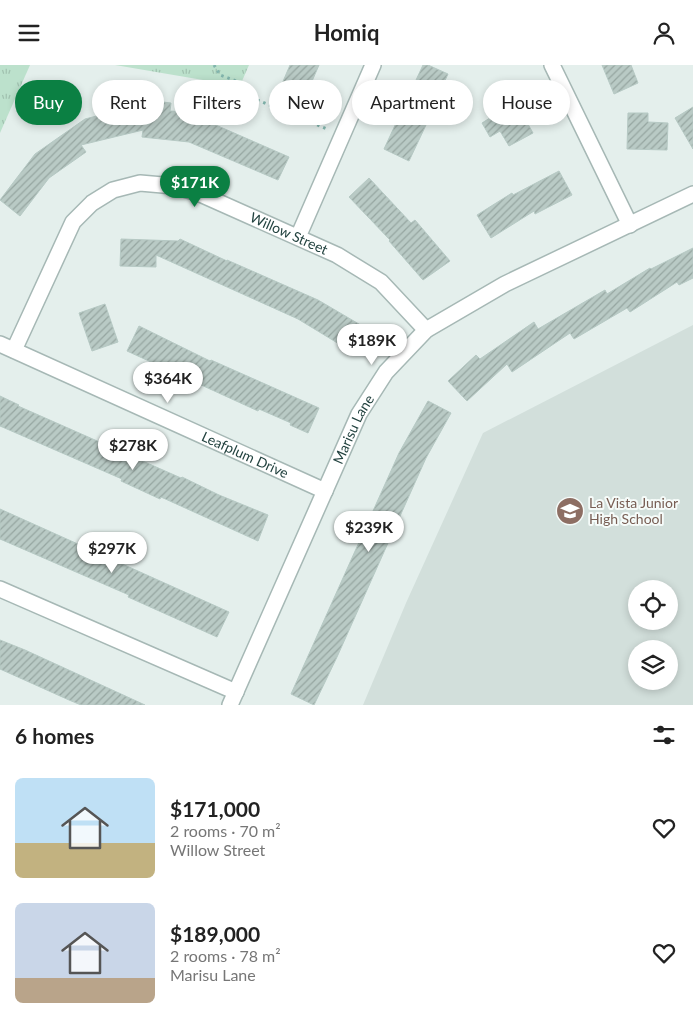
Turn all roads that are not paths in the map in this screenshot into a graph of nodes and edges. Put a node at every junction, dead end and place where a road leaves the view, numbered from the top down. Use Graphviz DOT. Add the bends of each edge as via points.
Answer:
graph roads {
  1 [pos="374,65"];
  2 [pos="552,65"];
  3 [pos="693,194"];
  4 [pos="630,225"];
  5 [pos="298,237"];
  6 [pos="426,330"];
  7 [pos="7,347"];
  8 [pos="325,491"];
  9 [pos="0,589"];
  10 [pos="233,699"];
  1 -- 5 [label="street"];
  2 -- 4 [label="street"];
  3 -- 4 [label="street, Marisu Lane"];
  4 -- 6 [label="street, Marisu Lane" via="505,284"];
  5 -- 6 [label="street, Willow Street" via="337,255 381,282"];
  5 -- 7 [label="street, Willow Street" via="198,193 174,186 140,183 113,190 92,203 73,221"];
  6 -- 8 [label="street, Marisu Lane" via="386,372 359,414"];
  7 -- 8 [label="street, Leafplum Drive"];
  8 -- 10 [label="street, Marisu Lane"];
  9 -- 10 [label="street"];
}
